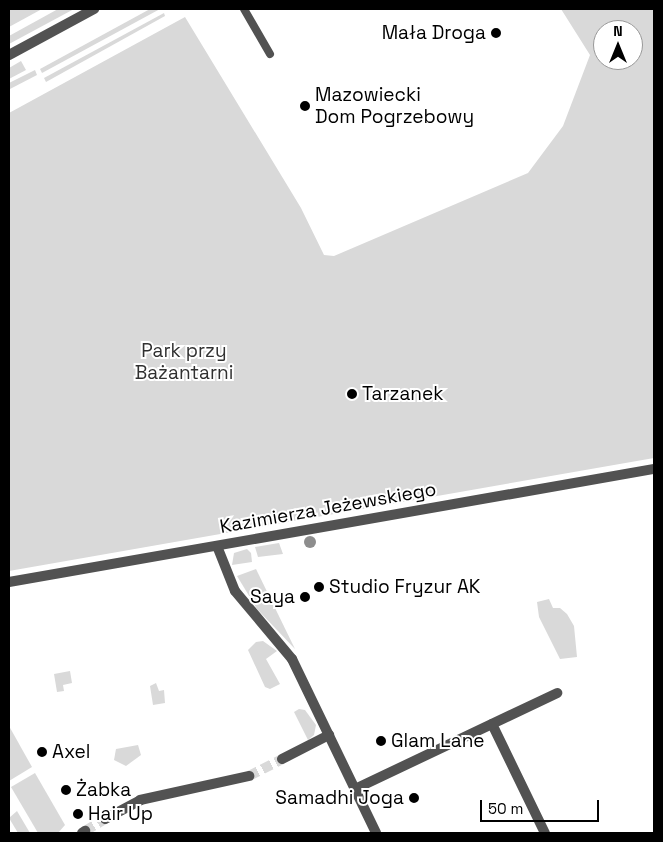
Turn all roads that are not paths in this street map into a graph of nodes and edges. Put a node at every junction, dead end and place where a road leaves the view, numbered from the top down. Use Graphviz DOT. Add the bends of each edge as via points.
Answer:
graph roads {
  1 [pos="94,9"];
  2 [pos="244,9"];
  3 [pos="270,54"];
  4 [pos="9,55"];
  5 [pos="654,469"];
  6 [pos="217,546"];
  7 [pos="9,582"];
  8 [pos="557,693"];
  9 [pos="492,724"];
  10 [pos="329,735"];
  11 [pos="282,759"];
  12 [pos="249,776"];
  13 [pos="355,788"];
  14 [pos="105,819"];
  15 [pos="376,833"];
  16 [pos="545,833"];
  1 -- 4 [label="street"];
  2 -- 3 [label="lane"];
  5 -- 6 [label="street, Kazimierza Jeżewskiego"];
  6 -- 7 [label="street, Kazimierza Jeżewskiego"];
  6 -- 10 [label="street" via="235,591 292,659"];
  8 -- 9 [label="street"];
  9 -- 13 [label="street"];
  9 -- 16 [label="street"];
  10 -- 11 [label="street"];
  10 -- 13 [label="street"];
  12 -- 14 [label="street" via="140,800"];
  13 -- 15 [label="street"];
}
